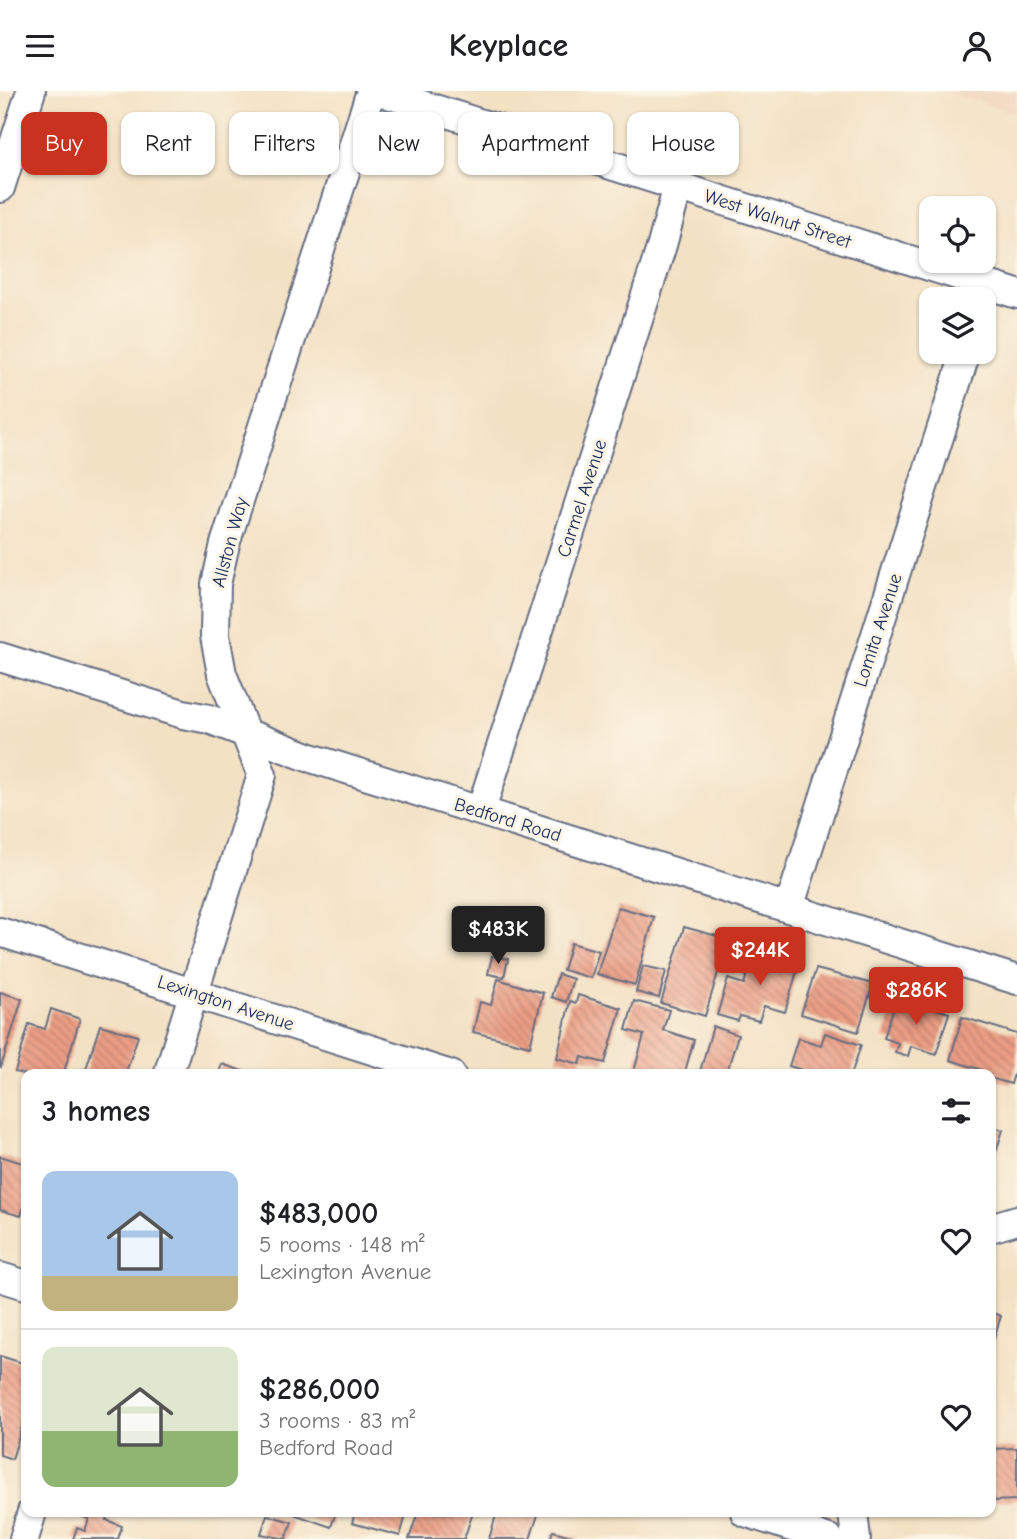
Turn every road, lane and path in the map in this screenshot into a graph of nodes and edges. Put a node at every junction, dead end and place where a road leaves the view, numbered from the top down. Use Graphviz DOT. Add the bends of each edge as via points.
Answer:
graph roads {
  1 [pos="31,91"];
  2 [pos="371,91"];
  3 [pos="378,91"];
  4 [pos="678,186"];
  5 [pos="0,188"];
  6 [pos="971,287"];
  7 [pos="996,293"];
  8 [pos="1017,294"];
  9 [pos="962,364"];
  10 [pos="0,657"];
  11 [pos="246,733"];
  12 [pos="481,810"];
  13 [pos="789,908"];
  14 [pos="0,932"];
  15 [pos="1017,981"];
  16 [pos="194,992"];
  17 [pos="170,1069"];
  18 [pos="431,1069"];
  19 [pos="1017,1220"];
  20 [pos="996,1227"];
  21 [pos="0,1277"];
  22 [pos="21,1283"];
  23 [pos="31,1517"];
  24 [pos="760,1517"];
  25 [pos="854,1517"];
  26 [pos="24,1539"];
  27 [pos="829,1539"];
  28 [pos="856,1539"];
  1 -- 5 [label="street"];
  2 -- 11 [label="street, Allston Way" via="216,584 215,636 222,674"];
  3 -- 4 [label="street, West Walnut Street"];
  4 -- 6 [label="street, West Walnut Street"];
  4 -- 12 [label="street, Carmel Avenue"];
  7 -- 8 [label="street, West Walnut Street"];
  9 -- 13 [label="street, Lomita Avenue"];
  10 -- 11 [label="street, Bedford Road"];
  11 -- 12 [label="street, Bedford Road" via="308,757"];
  11 -- 16 [label="street, Allston Way" via="262,775"];
  12 -- 13 [label="street, Bedford Road"];
  13 -- 15 [label="street, Bedford Road"];
  14 -- 16 [label="street, Lexington Avenue"];
  16 -- 17 [label="street, Allston Way"];
  16 -- 18 [label="street, Lexington Avenue"];
  19 -- 20 [label="street"];
  21 -- 22 [label="street"];
  23 -- 26 [label="street"];
  24 -- 27 [label="street"];
  25 -- 28 [label="street"];
}
